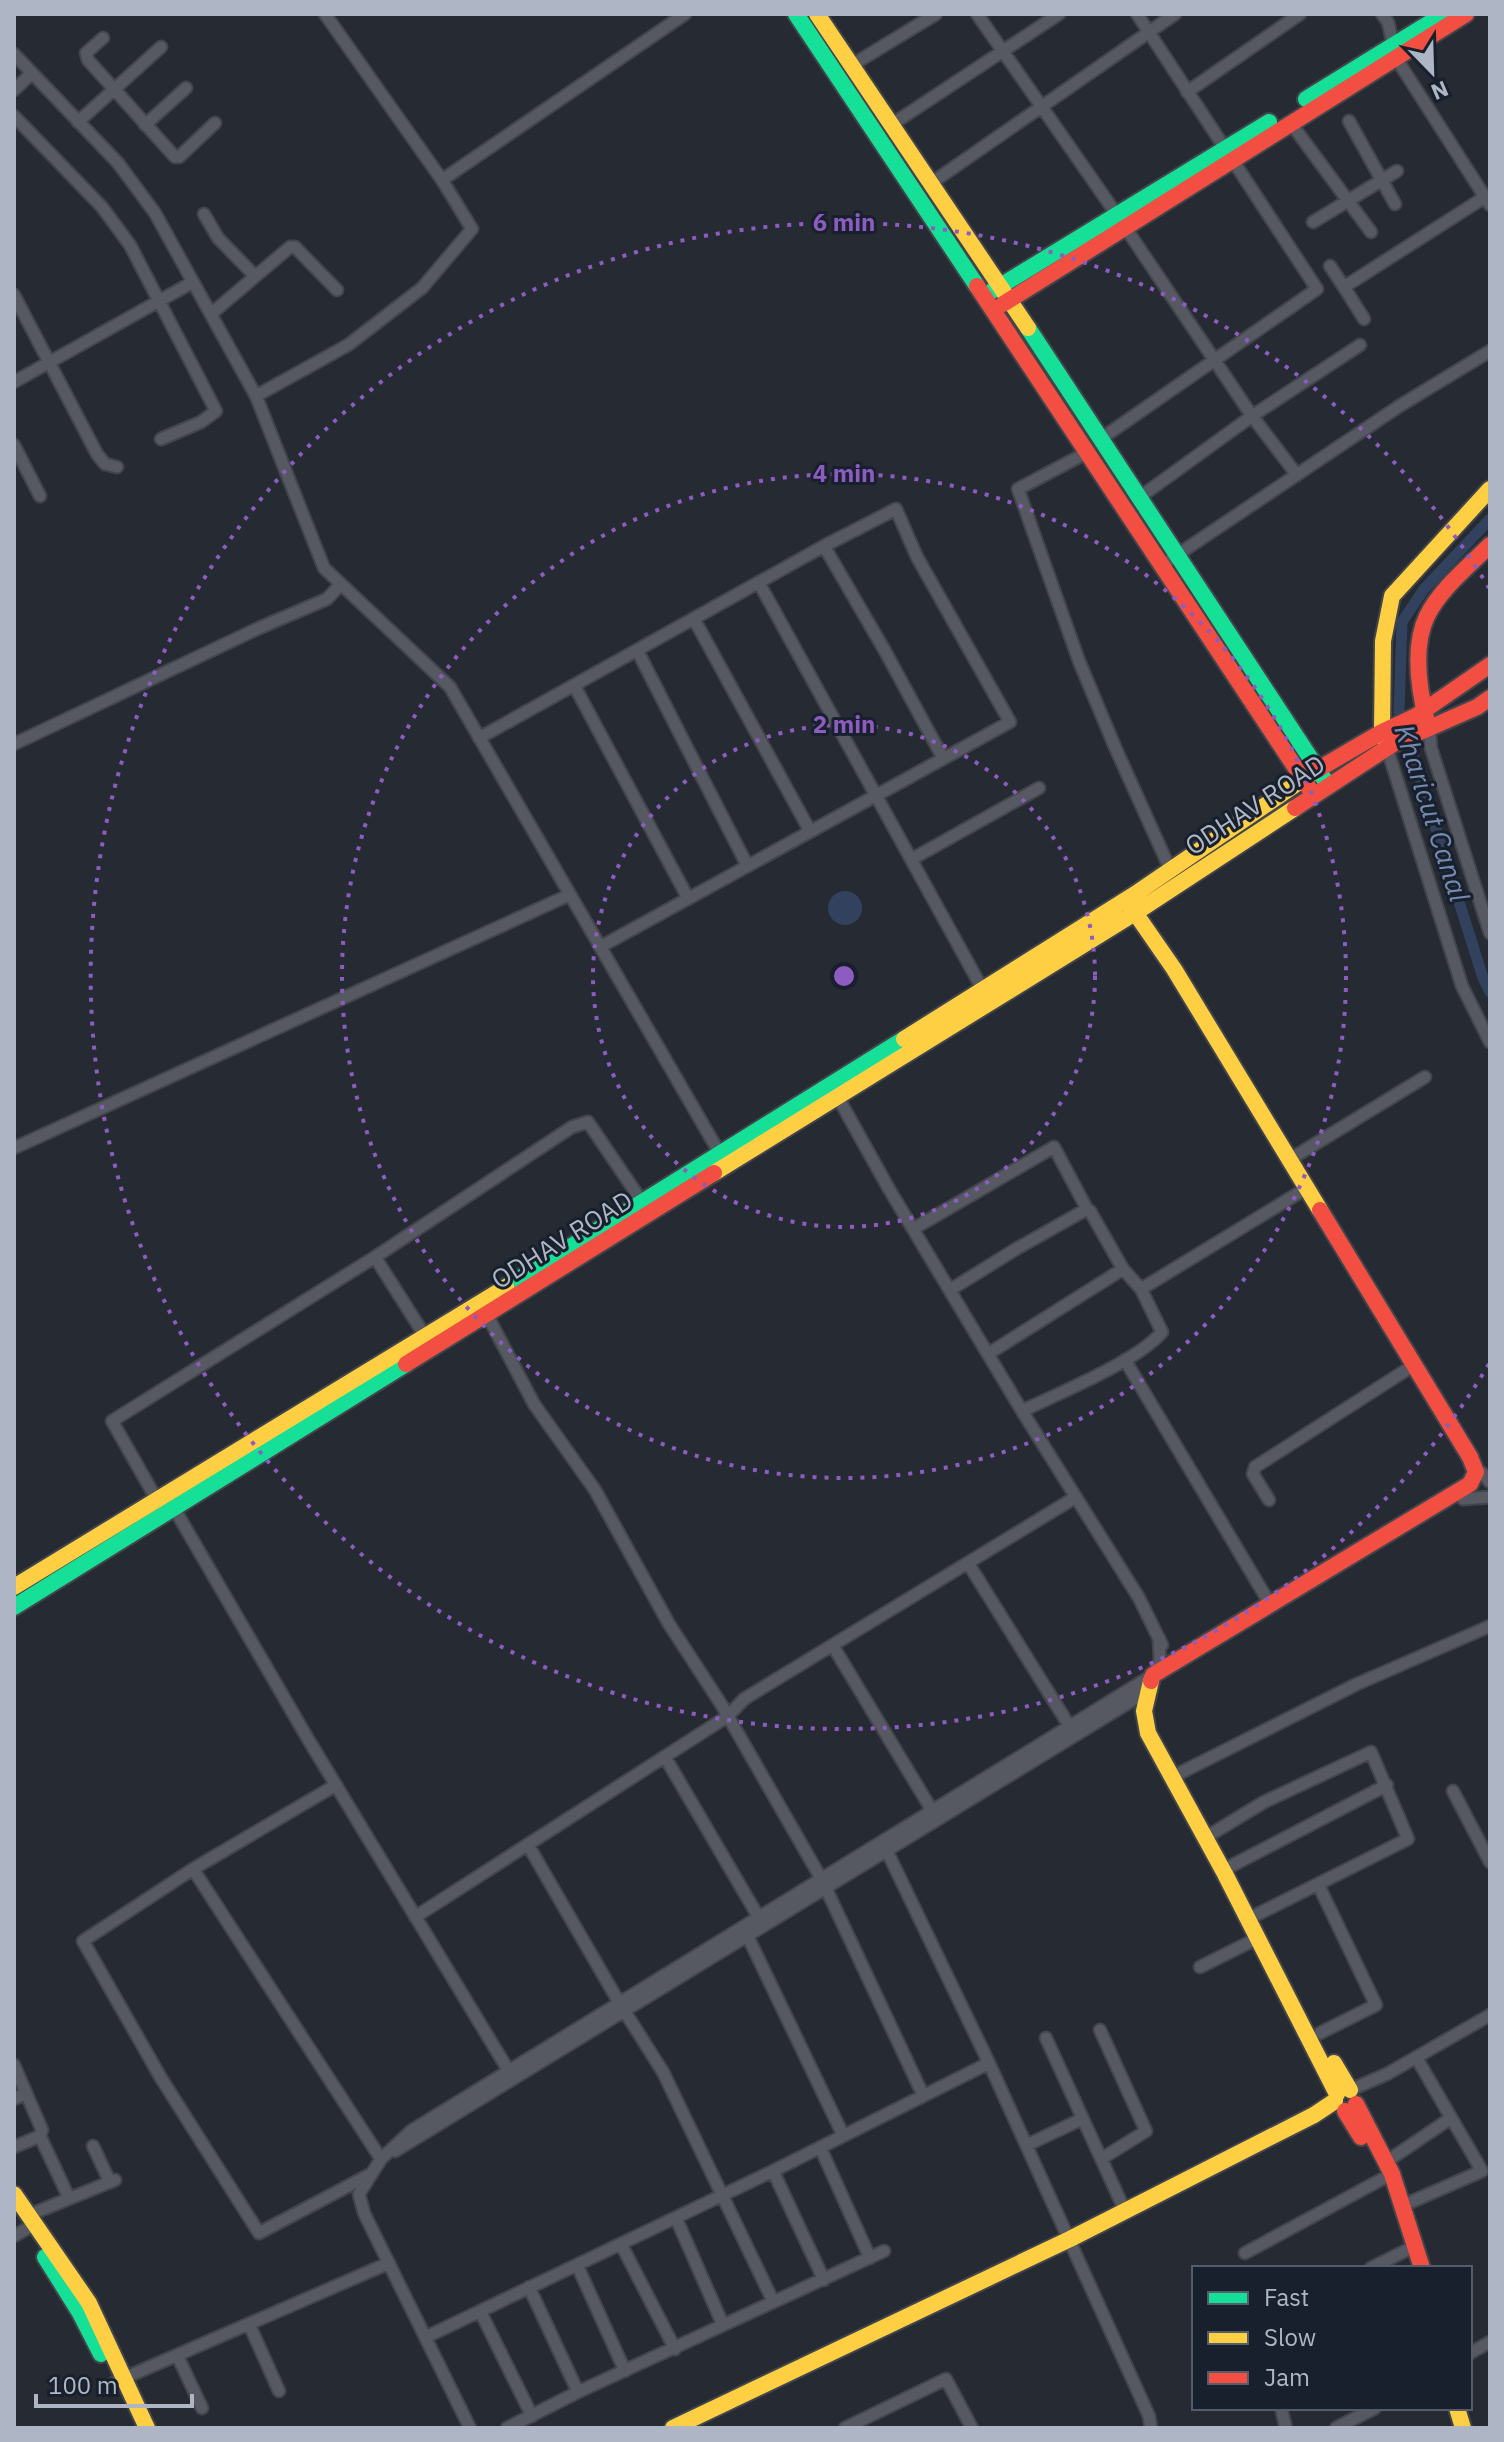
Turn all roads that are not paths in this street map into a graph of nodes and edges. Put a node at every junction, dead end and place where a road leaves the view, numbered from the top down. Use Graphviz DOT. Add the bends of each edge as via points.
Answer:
graph roads {
  1 [pos="325,14"];
  2 [pos="685,14"];
  3 [pos="796,14"];
  4 [pos="817,14"];
  5 [pos="936,14"];
  6 [pos="977,14"];
  7 [pos="1059,14"];
  8 [pos="1137,14"];
  9 [pos="1175,14"];
  10 [pos="1300,14"];
  11 [pos="1382,14"];
  12 [pos="1444,14"];
  13 [pos="1466,14"];
  14 [pos="1150,31"];
  15 [pos="103,38"];
  16 [pos="161,47"];
  17 [pos="1002,51"];
  18 [pos="1394,53"];
  19 [pos="14,54"];
  20 [pos="852,65"];
  21 [pos="32,73"];
  22 [pos="186,88"];
  23 [pos="14,90"];
  24 [pos="114,90"];
  25 [pos="1187,92"];
  26 [pos="1042,106"];
  27 [pos="14,116"];
  28 [pos="1349,121"];
  29 [pos="78,122"];
  30 [pos="1290,122"];
  31 [pos="215,123"];
  32 [pos="145,125"];
  33 [pos="891,125"];
  34 [pos="1227,154"];
  35 [pos="1397,171"];
  36 [pos="442,180"];
  37 [pos="1382,180"];
  38 [pos="930,184"];
  39 [pos="1347,200"];
  40 [pos="1487,201"];
  41 [pos="1395,204"];
  42 [pos="204,214"];
  43 [pos="1121,220"];
  44 [pos="1313,222"];
  45 [pos="1371,232"];
  46 [pos="1330,266"];
  47 [pos="255,276"];
  48 [pos="193,282"];
  49 [pos="1344,287"];
  50 [pos="337,290"];
  51 [pos="1004,293"];
  52 [pos="14,295"];
  53 [pos="160,301"];
  54 [pos="988,303"];
  55 [pos="211,314"];
  56 [pos="1364,319"];
  57 [pos="1360,345"];
  58 [pos="1490,351"];
  59 [pos="1215,362"];
  60 [pos="50,363"];
  61 [pos="14,382"];
  62 [pos="256,396"];
  63 [pos="1252,416"];
  64 [pos="1102,438"];
  65 [pos="161,439"];
  66 [pos="14,445"];
  67 [pos="1088,452"];
  68 [pos="117,467"];
  69 [pos="1297,475"];
  70 [pos="1490,489"];
  71 [pos="40,496"];
  72 [pos="1140,497"];
  73 [pos="1490,545"];
  74 [pos="824,546"];
  75 [pos="1177,554"];
  76 [pos="1162,565"];
  77 [pos="759,583"];
  78 [pos="341,584"];
  79 [pos="694,619"];
  80 [pos="637,650"];
  81 [pos="1490,665"];
  82 [pos="574,685"];
  83 [pos="1490,698"];
  84 [pos="1422,721"];
  85 [pos="479,738"];
  86 [pos="1388,741"];
  87 [pos="14,744"];
  88 [pos="943,758"];
  89 [pos="1317,770"];
  90 [pos="1302,780"];
  91 [pos="1039,788"];
  92 [pos="1321,790"];
  93 [pos="876,794"];
  94 [pos="810,831"];
  95 [pos="912,859"];
  96 [pos="747,865"];
  97 [pos="1170,869"];
  98 [pos="569,895"];
  99 [pos="688,898"];
  100 [pos="1135,903"];
  101 [pos="1490,933"];
  102 [pos="600,947"];
  103 [pos="983,990"];
  104 [pos="1490,1042"];
  105 [pos="1425,1077"];
  106 [pos="834,1091"];
  107 [pos="14,1148"];
  108 [pos="1297,1155"];
  109 [pos="724,1160"];
  110 [pos="1307,1188"];
  111 [pos="643,1203"];
  112 [pos="1087,1209"];
  113 [pos="913,1229"];
  114 [pos="375,1257"];
  115 [pos="1123,1269"];
  116 [pos="1141,1289"];
  117 [pos="950,1290"];
  118 [pos="487,1315"];
  119 [pos="425,1336"];
  120 [pos="988,1354"];
  121 [pos="1125,1360"];
  122 [pos="1414,1365"];
  123 [pos="1022,1411"];
  124 [pos="1483,1476"];
  125 [pos="1460,1496"];
  126 [pos="1076,1497"];
  127 [pos="1490,1497"];
  128 [pos="157,1500"];
  129 [pos="1269,1500"];
  130 [pos="174,1508"];
  131 [pos="968,1563"];
  132 [pos="14,1587"];
  133 [pos="1270,1604"];
  134 [pos="14,1607"];
  135 [pos="1490,1626"];
  136 [pos="833,1646"];
  137 [pos="1155,1680"];
  138 [pos="1126,1698"];
  139 [pos="728,1716"];
  140 [pos="1147,1717"];
  141 [pos="1070,1727"];
  142 [pos="665,1757"];
  143 [pos="1180,1773"];
  144 [pos="336,1785"];
  145 [pos="1387,1785"];
  146 [pos="1453,1791"];
  147 [pos="933,1812"];
  148 [pos="1213,1833"];
  149 [pos="528,1845"];
  150 [pos="885,1847"];
  151 [pos="1490,1862"];
  152 [pos="1231,1866"];
  153 [pos="193,1869"];
  154 [pos="1318,1884"];
  155 [pos="824,1885"];
  156 [pos="1256,1915"];
  157 [pos="415,1917"];
  158 [pos="762,1923"];
  159 [pos="748,1937"];
  160 [pos="1258,1938"];
  161 [pos="1200,1967"];
  162 [pos="622,2008"];
  163 [pos="1490,2015"];
  164 [pos="1100,2030"];
  165 [pos="1320,2033"];
  166 [pos="1046,2038"];
  167 [pos="1416,2057"];
  168 [pos="989,2063"];
  169 [pos="14,2065"];
  170 [pos="512,2076"];
  171 [pos="26,2093"];
  172 [pos="923,2095"];
  173 [pos="14,2099"];
  174 [pos="1346,2101"];
  175 [pos="1451,2118"];
  176 [pos="1082,2119"];
  177 [pos="843,2135"];
  178 [pos="40,2136"];
  179 [pos="1027,2145"];
  180 [pos="93,2146"];
  181 [pos="14,2147"];
  182 [pos="820,2147"];
  183 [pos="381,2159"];
  184 [pos="1101,2159"];
  185 [pos="1385,2170"];
  186 [pos="773,2171"];
  187 [pos="370,2175"];
  188 [pos="14,2194"];
  189 [pos="724,2195"];
  190 [pos="69,2198"];
  191 [pos="1404,2205"];
  192 [pos="1125,2211"];
  193 [pos="676,2218"];
  194 [pos="24,2223"];
  195 [pos="1071,2242"];
  196 [pos="621,2244"];
  197 [pos="1407,2250"];
  198 [pos="884,2251"];
  199 [pos="1245,2253"];
  200 [pos="870,2258"];
  201 [pos="389,2263"];
  202 [pos="577,2265"];
  203 [pos="1375,2266"];
  204 [pos="1411,2266"];
  205 [pos="1421,2266"];
  206 [pos="824,2280"];
  207 [pos="529,2287"];
  208 [pos="773,2301"];
  209 [pos="480,2311"];
  210 [pos="249,2324"];
  211 [pos="723,2325"];
  212 [pos="426,2337"];
  213 [pos="1490,2342"];
  214 [pos="675,2349"];
  215 [pos="1472,2352"];
  216 [pos="177,2355"];
  217 [pos="625,2371"];
  218 [pos="120,2380"];
  219 [pos="279,2391"];
  220 [pos="578,2392"];
  221 [pos="202,2408"];
  222 [pos="1371,2410"];
  223 [pos="532,2416"];
  224 [pos="849,2427"];
  225 [pos="137,2428"];
  226 [pos="147,2428"];
  227 [pos="470,2428"];
  228 [pos="507,2428"];
  229 [pos="673,2428"];
  230 [pos="688,2428"];
  231 [pos="972,2428"];
  232 [pos="1151,2428"];
  233 [pos="1336,2428"];
  1 -- 36 [label="street"];
  2 -- 36 [label="street"];
  3 -- 54 [label="street"];
  4 -- 20 [label="street"];
  5 -- 20 [label="street"];
  6 -- 17 [label="street"];
  7 -- 17 [label="street"];
  8 -- 14 [label="street"];
  9 -- 14 [label="street"];
  10 -- 25 [label="street"];
  11 -- 18 [label="street"];
  12 -- 18 [label="street"];
  13 -- 18 [label="street"];
  14 -- 25 [label="street"];
  14 -- 26 [label="street"];
  15 -- 24 [label="street" via="86,55"];
  16 -- 24 [label="street"];
  17 -- 26 [label="street"];
  17 -- 33 [label="street"];
  18 -- 30 [label="street"];
  18 -- 34 [label="street"];
  18 -- 40 [label="street"];
  19 -- 21 [label="street"];
  20 -- 33 [label="street"];
  21 -- 23 [label="street"];
  21 -- 29 [label="street"];
  22 -- 32 [label="street"];
  24 -- 29 [label="street"];
  24 -- 32 [label="street"];
  25 -- 34 [label="street"];
  26 -- 38 [label="street"];
  26 -- 43 [label="street"];
  27 -- 53 [label="street" via="102,207"];
  28 -- 37 [label="street"];
  29 -- 48 [label="street" via="118,163 155,213"];
  30 -- 34 [label="street"];
  30 -- 39 [label="street"];
  31 -- 32 [label="street" via="177,158"];
  33 -- 38 [label="street"];
  34 -- 43 [label="street"];
  34 -- 59 [label="street" via="1317,289"];
  35 -- 37 [label="street"];
  36 -- 62 [label="street" via="472,229 422,288 348,345"];
  37 -- 39 [label="street"];
  37 -- 41 [label="street"];
  38 -- 51 [label="street"];
  39 -- 44 [label="street"];
  39 -- 45 [label="street"];
  40 -- 49 [label="street"];
  42 -- 47 [label="street" via="218,238"];
  43 -- 51 [label="street"];
  43 -- 59 [label="street"];
  46 -- 49 [label="street"];
  47 -- 50 [label="street" via="295,247"];
  47 -- 55 [label="street"];
  48 -- 53 [label="street"];
  48 -- 55 [label="street"];
  49 -- 56 [label="street"];
  51 -- 54 [label="street"];
  51 -- 64 [label="street"];
  52 -- 60 [label="street"];
  53 -- 60 [label="street"];
  53 -- 65 [label="street" via="216,411"];
  54 -- 67 [label="street"];
  55 -- 62 [label="street"];
  57 -- 63 [label="street"];
  58 -- 69 [label="street"];
  59 -- 63 [label="street"];
  59 -- 64 [label="street"];
  60 -- 61 [label="street"];
  60 -- 68 [label="street" via="97,454 105,464"];
  62 -- 78 [label="street" via="324,568"];
  63 -- 69 [label="street"];
  63 -- 72 [label="street"];
  64 -- 72 [label="street"];
  66 -- 71 [label="street"];
  67 -- 76 [label="street"];
  67 -- 97 [label="street" via="1018,489 1079,661"];
  69 -- 75 [label="street"];
  70 -- 86 [label="street" via="1392,596 1383,641"];
  72 -- 75 [label="street"];
  73 -- 84 [label="street" via="1428,613 1420,633"];
  74 -- 77 [label="street"];
  74 -- 88 [label="street"];
  74 -- 88 [label="street" via="896,509 917,557 1010,722"];
  75 -- 76 [label="street"];
  75 -- 89 [label="street"];
  76 -- 90 [label="street"];
  77 -- 79 [label="street"];
  77 -- 93 [label="street"];
  78 -- 85 [label="street" via="450,687"];
  78 -- 87 [label="street" via="327,599"];
  79 -- 80 [label="street"];
  79 -- 94 [label="street"];
  80 -- 82 [label="street"];
  80 -- 96 [label="street"];
  81 -- 84 [label="street"];
  82 -- 85 [label="street"];
  82 -- 99 [label="street"];
  83 -- 84 [label="street" via="1477,707"];
  84 -- 86 [label="street"];
  84 -- 101 [label="street"];
  85 -- 98 [label="street"];
  86 -- 89 [label="street, ODHAV ROAD"];
  86 -- 92 [label="street, ODHAV ROAD"];
  86 -- 104 [label="street" via="1462,986"];
  88 -- 93 [label="street"];
  89 -- 90 [label="street, ODHAV ROAD"];
  89 -- 92 [label="street"];
  90 -- 92 [label="street"];
  90 -- 97 [label="street, ODHAV ROAD"];
  91 -- 95 [label="street"];
  92 -- 100 [label="street, ODHAV ROAD"];
  93 -- 94 [label="street"];
  93 -- 95 [label="street"];
  94 -- 96 [label="street"];
  95 -- 103 [label="street"];
  96 -- 99 [label="street"];
  97 -- 100 [label="street, ODHAV ROAD"];
  98 -- 102 [label="street"];
  98 -- 107 [label="street"];
  99 -- 102 [label="street"];
  100 -- 103 [label="street, ODHAV ROAD"];
  100 -- 106 [label="street, ODHAV ROAD"];
  100 -- 108 [label="street" via="1182,965"];
  100 -- 110 [label="street"];
  102 -- 109 [label="street"];
  103 -- 106 [label="street, ODHAV ROAD"];
  105 -- 108 [label="street"];
  106 -- 109 [label="street, ODHAV ROAD"];
  106 -- 113 [label="street"];
  108 -- 124 [label="street" via="1422,1359"];
  109 -- 111 [label="street, ODHAV ROAD"];
  109 -- 118 [label="street, ODHAV ROAD"];
  110 -- 116 [label="street"];
  110 -- 122 [label="street"];
  111 -- 114 [label="street" via="585,1122"];
  111 -- 119 [label="street, ODHAV ROAD"];
  112 -- 113 [label="street" via="1054,1147"];
  112 -- 115 [label="street"];
  112 -- 117 [label="street"];
  113 -- 117 [label="street"];
  114 -- 119 [label="street"];
  114 -- 128 [label="street" via="112,1421"];
  115 -- 116 [label="street"];
  115 -- 120 [label="street"];
  116 -- 121 [label="street" via="1162,1332"];
  117 -- 120 [label="street"];
  118 -- 130 [label="street, ODHAV ROAD"];
  118 -- 139 [label="street" via="534,1404 595,1490 669,1624"];
  119 -- 128 [label="street, ODHAV ROAD"];
  120 -- 123 [label="street"];
  121 -- 123 [label="street"];
  121 -- 133 [label="street"];
  122 -- 124 [label="street"];
  122 -- 129 [label="street" via="1255,1467 1253,1474"];
  123 -- 126 [label="street"];
  124 -- 125 [label="street"];
  125 -- 127 [label="street"];
  125 -- 133 [label="street"];
  125 -- 137 [label="street"];
  126 -- 131 [label="street"];
  126 -- 137 [label="street" via="1159,1638"];
  128 -- 132 [label="street, ODHAV ROAD"];
  130 -- 134 [label="street, ODHAV ROAD"];
  130 -- 144 [label="street"];
  131 -- 136 [label="street"];
  131 -- 141 [label="street"];
  133 -- 137 [label="street"];
  135 -- 143 [label="street" via="1357,1684"];
  136 -- 139 [label="street" via="744,1699"];
  136 -- 147 [label="street"];
  137 -- 138 [label="street"];
  137 -- 138 [label="street"];
  137 -- 140 [label="street"];
  138 -- 140 [label="street"];
  138 -- 141 [label="street"];
  138 -- 150 [label="street"];
  139 -- 142 [label="street"];
  139 -- 155 [label="street"];
  140 -- 143 [label="street"];
  140 -- 160 [label="street"];
  141 -- 147 [label="street"];
  142 -- 149 [label="street"];
  142 -- 158 [label="street"];
  143 -- 148 [label="street"];
  144 -- 153 [label="street"];
  144 -- 157 [label="street"];
  145 -- 148 [label="street" via="1371,1752 1264,1802"];
  145 -- 152 [label="street"];
  145 -- 154 [label="street" via="1408,1839"];
  146 -- 151 [label="street"];
  147 -- 150 [label="street"];
  148 -- 152 [label="street"];
  149 -- 157 [label="street"];
  149 -- 162 [label="street"];
  150 -- 155 [label="street"];
  150 -- 168 [label="street"];
  152 -- 156 [label="street"];
  153 -- 183 [label="street"];
  153 -- 187 [label="street" via="83,1941 161,2078 259,2233"];
  154 -- 156 [label="street"];
  154 -- 165 [label="street" via="1376,2005"];
  155 -- 158 [label="street"];
  155 -- 172 [label="street"];
  156 -- 165 [label="street"];
  157 -- 170 [label="street"];
  158 -- 159 [label="street"];
  158 -- 162 [label="street"];
  159 -- 162 [label="street"];
  159 -- 177 [label="street"];
  160 -- 161 [label="street"];
  160 -- 174 [label="street"];
  162 -- 170 [label="street"];
  162 -- 189 [label="street" via="663,2072"];
  163 -- 167 [label="street"];
  164 -- 184 [label="street" via="1146,2131"];
  165 -- 174 [label="street"];
  166 -- 176 [label="street"];
  167 -- 174 [label="street"];
  167 -- 175 [label="street"];
  168 -- 172 [label="street"];
  168 -- 179 [label="street"];
  169 -- 171 [label="street"];
  170 -- 183 [label="street"];
  171 -- 173 [label="street"];
  171 -- 178 [label="street"];
  172 -- 177 [label="street"];
  174 -- 185 [label="street"];
  174 -- 192 [label="street"];
  174 -- 195 [label="street"];
  175 -- 185 [label="street"];
  175 -- 191 [label="street" via="1482,2171"];
  176 -- 179 [label="street"];
  176 -- 184 [label="street"];
  177 -- 182 [label="street"];
  178 -- 181 [label="street"];
  178 -- 190 [label="street"];
  179 -- 195 [label="street"];
  180 -- 190 [label="street" via="113,2181"];
  182 -- 186 [label="street"];
  182 -- 200 [label="street"];
  183 -- 187 [label="street"];
  184 -- 192 [label="street"];
  185 -- 191 [label="street"];
  185 -- 197 [label="street"];
  185 -- 199 [label="street"];
  186 -- 189 [label="street"];
  186 -- 206 [label="street"];
  187 -- 201 [label="street" via="359,2194"];
  188 -- 194 [label="street"];
  189 -- 193 [label="street"];
  189 -- 208 [label="street"];
  190 -- 194 [label="street"];
  191 -- 205 [label="street"];
  192 -- 195 [label="street"];
  193 -- 196 [label="street"];
  193 -- 211 [label="street"];
  194 -- 218 [label="street"];
  195 -- 229 [label="street"];
  195 -- 230 [label="street"];
  195 -- 232 [label="street"];
  196 -- 202 [label="street"];
  196 -- 214 [label="street"];
  197 -- 203 [label="street"];
  197 -- 204 [label="street"];
  198 -- 200 [label="street"];
  200 -- 206 [label="street"];
  201 -- 210 [label="street"];
  201 -- 212 [label="street"];
  202 -- 207 [label="street"];
  202 -- 217 [label="street"];
  206 -- 208 [label="street"];
  207 -- 209 [label="street"];
  207 -- 220 [label="street"];
  208 -- 211 [label="street"];
  209 -- 212 [label="street"];
  209 -- 223 [label="street"];
  210 -- 216 [label="street"];
  210 -- 219 [label="street"];
  211 -- 214 [label="street"];
  212 -- 227 [label="street"];
  213 -- 215 [label="street"];
  214 -- 217 [label="street"];
  216 -- 218 [label="street"];
  216 -- 221 [label="street"];
  217 -- 220 [label="street"];
  218 -- 225 [label="street"];
  218 -- 226 [label="street"];
  220 -- 223 [label="street"];
  222 -- 233 [label="street"];
  223 -- 228 [label="street"];
  224 -- 231 [label="street" via="946,2379"];
}
